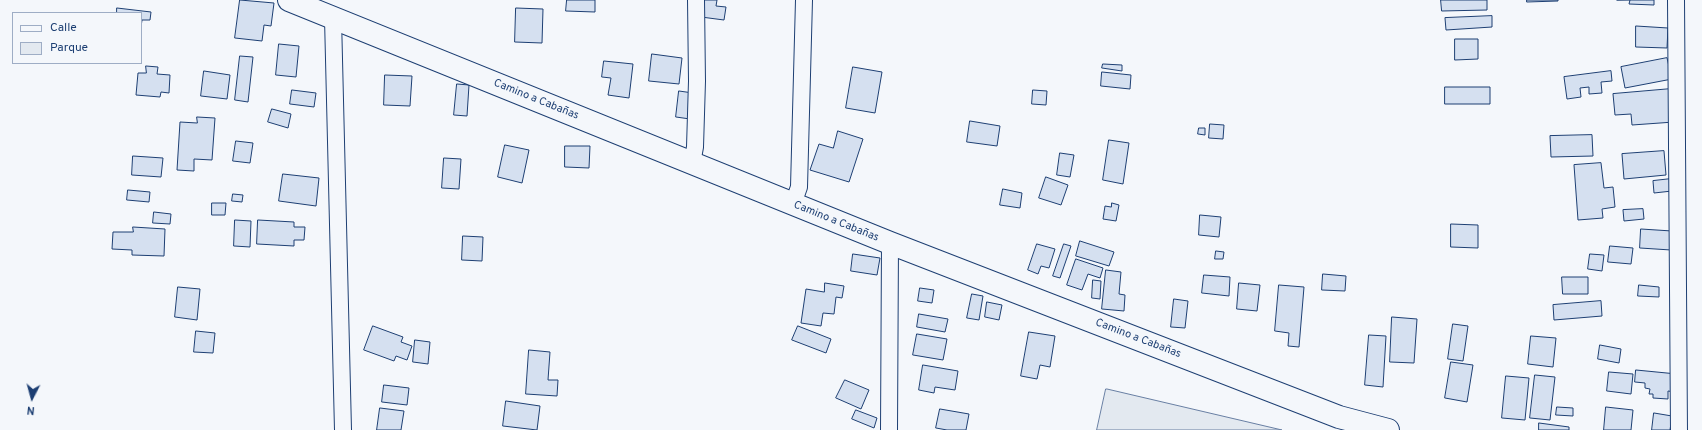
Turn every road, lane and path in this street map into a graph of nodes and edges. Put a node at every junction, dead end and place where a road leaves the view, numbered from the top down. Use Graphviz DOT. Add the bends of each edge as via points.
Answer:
graph roads {
  1 [pos="289,0"];
  2 [pos="696,0"];
  3 [pos="804,0"];
  4 [pos="1676,0"];
  5 [pos="333,18"];
  6 [pos="692,163"];
  7 [pos="793,204"];
  8 [pos="890,243"];
  9 [pos="343,430"];
  10 [pos="889,430"];
  11 [pos="1388,430"];
  12 [pos="1679,430"];
  1 -- 5 [label="street, Camino a Cabañas"];
  2 -- 6 [label="street" via="697,81 695,147"];
  3 -- 7 [label="street" via="799,187"];
  4 -- 12 [label="street"];
  5 -- 6 [label="street, Camino a Cabañas"];
  5 -- 9 [label="street"];
  6 -- 7 [label="street, Camino a Cabañas"];
  7 -- 8 [label="street, Camino a Cabañas"];
  8 -- 10 [label="street"];
  8 -- 11 [label="street, Camino a Cabañas" via="1340,417"];
}
